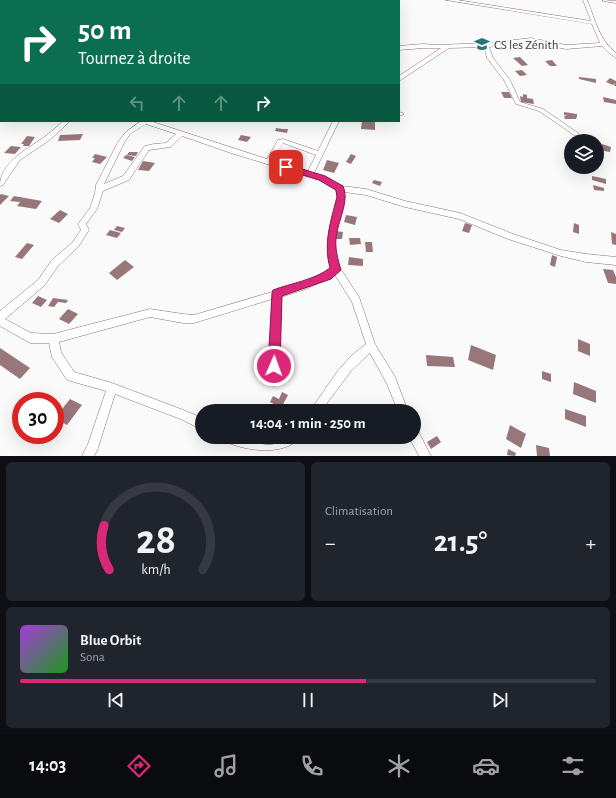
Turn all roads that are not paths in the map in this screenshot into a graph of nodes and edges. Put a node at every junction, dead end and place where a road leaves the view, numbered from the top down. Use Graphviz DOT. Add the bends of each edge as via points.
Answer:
graph roads {
  1 [pos="448,0"];
  2 [pos="586,0"];
  3 [pos="605,0"];
  4 [pos="616,2"];
  5 [pos="594,23"];
  6 [pos="603,44"];
  7 [pos="486,46"];
  8 [pos="448,47"];
  9 [pos="400,48"];
  10 [pos="616,56"];
  11 [pos="400,78"];
  12 [pos="66,122"];
  13 [pos="144,122"];
  14 [pos="148,122"];
  15 [pos="335,122"];
  16 [pos="181,133"];
  17 [pos="576,134"];
  18 [pos="319,154"];
  19 [pos="269,161"];
  20 [pos="310,174"];
  21 [pos="0,183"];
  22 [pos="340,188"];
  23 [pos="100,189"];
  24 [pos="616,261"];
  25 [pos="336,270"];
  26 [pos="277,293"];
  27 [pos="0,317"];
  28 [pos="0,321"];
  29 [pos="52,338"];
  30 [pos="371,346"];
  31 [pos="274,381"];
  32 [pos="112,388"];
  33 [pos="320,404"];
  34 [pos="400,404"];
  35 [pos="195,420"];
  36 [pos="241,444"];
  37 [pos="288,444"];
  38 [pos="418,444"];
  39 [pos="88,456"];
  40 [pos="424,456"];
  1 -- 5 [label="street"];
  2 -- 5 [label="street"];
  3 -- 4 [label="street"];
  5 -- 6 [label="street"];
  6 -- 7 [label="street" via="566,47 531,40"];
  6 -- 10 [label="street"];
  7 -- 8 [label="street"];
  7 -- 17 [label="street" via="490,58 507,80 518,103 541,110"];
  8 -- 9 [label="street"];
  8 -- 11 [label="street"];
  12 -- 21 [label="street" via="18,158"];
  13 -- 23 [label="street" via="128,133 106,171"];
  14 -- 16 [label="street"];
  15 -- 18 [label="street"];
  16 -- 19 [label="street"];
  16 -- 23 [label="street" via="168,145 147,148 126,178"];
  18 -- 19 [label="street" via="280,142"];
  18 -- 20 [label="street"];
  19 -- 20 [label="street"];
  20 -- 22 [label="street"];
  22 -- 24 [label="street" via="366,192 460,216 511,237 561,253"];
  22 -- 25 [label="street" via="341,197 331,239 332,258"];
  23 -- 27 [label="street" via="93,209 82,224 85,230 74,245 55,263 41,283"];
  25 -- 26 [label="street" via="309,284"];
  25 -- 30 [label="street" via="356,300"];
  26 -- 29 [label="street" via="194,319 183,320 165,314 150,313"];
  26 -- 31 [label="street"];
  28 -- 29 [label="street" via="30,338"];
  29 -- 32 [label="street" via="56,354 71,376"];
  30 -- 33 [label="street" via="337,380"];
  30 -- 34 [label="street"];
  32 -- 35 [label="street"];
  32 -- 39 [label="street"];
  36 -- 37 [label="street" via="255,452 271,453 283,449"];
  38 -- 40 [label="street"];
}
